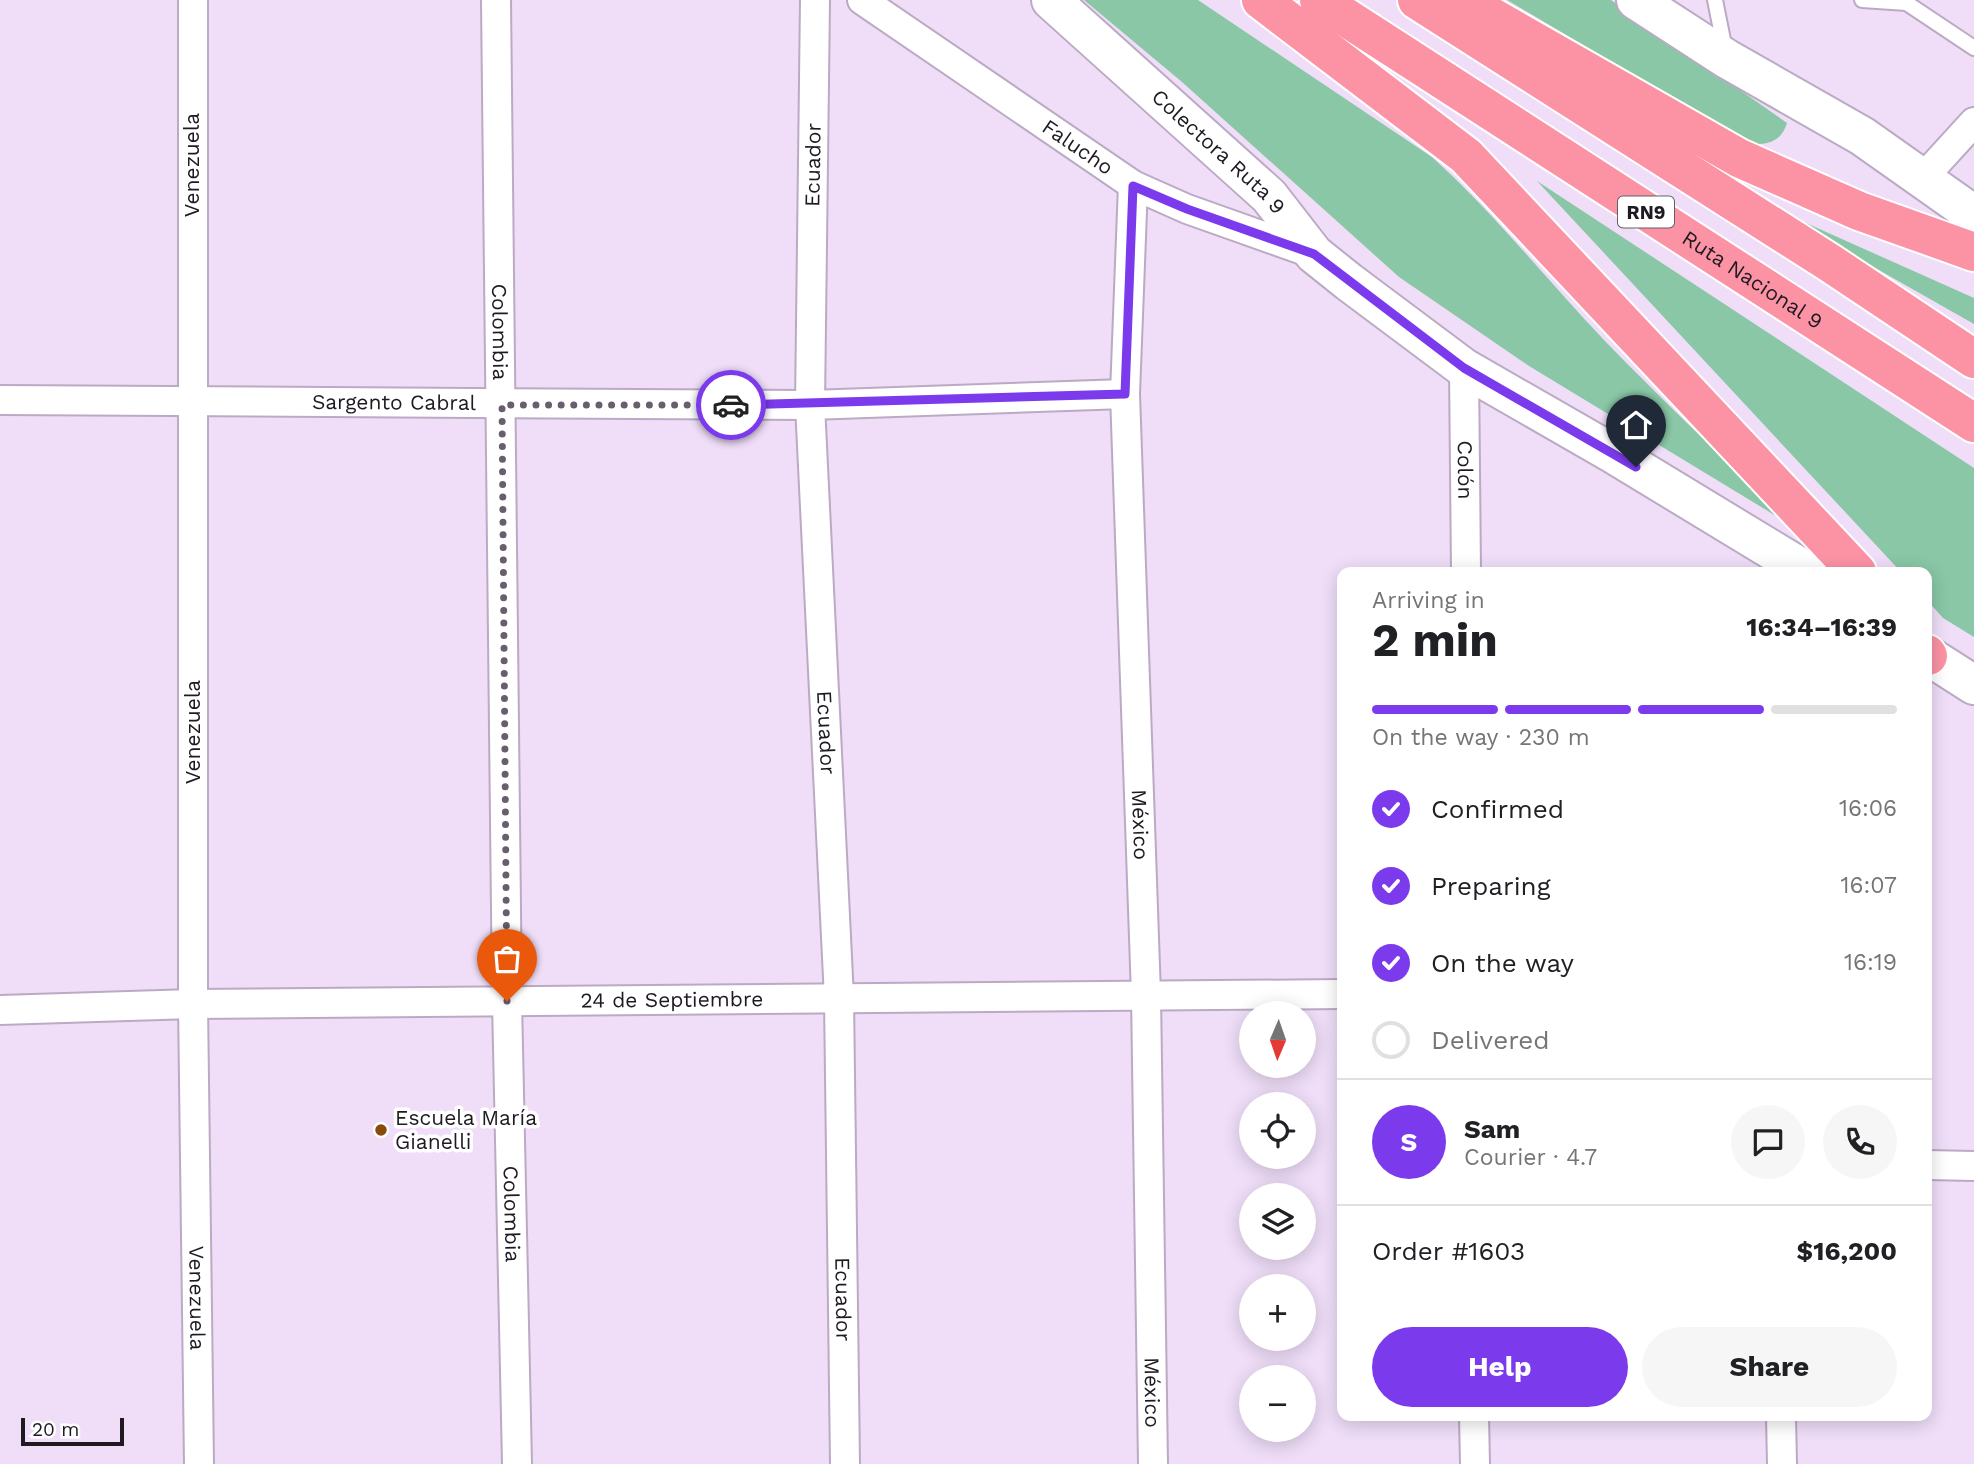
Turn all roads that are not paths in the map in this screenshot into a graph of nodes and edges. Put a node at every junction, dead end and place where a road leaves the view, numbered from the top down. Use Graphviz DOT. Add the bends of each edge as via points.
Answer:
graph roads {
  1 [pos="193,0"];
  2 [pos="496,0"];
  3 [pos="815,0"];
  4 [pos="862,0"];
  5 [pos="1051,0"];
  6 [pos="1261,0"];
  7 [pos="1319,0"];
  8 [pos="1417,0"];
  9 [pos="1463,0"];
  10 [pos="1636,0"];
  11 [pos="1715,0"];
  12 [pos="1862,0"];
  13 [pos="1905,2"];
  14 [pos="1974,48"];
  15 [pos="1727,60"];
  16 [pos="1974,122"];
  17 [pos="1921,180"];
  18 [pos="1133,186"];
  19 [pos="1974,215"];
  20 [pos="1974,252"];
  21 [pos="1314,254"];
  22 [pos="1974,359"];
  23 [pos="1464,368"];
  24 [pos="1125,394"];
  25 [pos="0,400"];
  26 [pos="192,400"];
  27 [pos="502,405"];
  28 [pos="810,405"];
  29 [pos="1974,423"];
  30 [pos="1466,567"];
  31 [pos="1800,567"];
  32 [pos="1852,567"];
  33 [pos="1932,659"];
  34 [pos="1974,685"];
  35 [pos="1337,993"];
  36 [pos="1146,995"];
  37 [pos="839,998"];
  38 [pos="507,1001"];
  39 [pos="193,1004"];
  40 [pos="0,1010"];
  41 [pos="1932,1165"];
  42 [pos="1974,1166"];
  43 [pos="1474,1421"];
  44 [pos="1781,1421"];
  45 [pos="199,1464"];
  46 [pos="517,1464"];
  47 [pos="845,1464"];
  48 [pos="1153,1464"];
  49 [pos="1475,1464"];
  50 [pos="1782,1464"];
  1 -- 26 [label="street, Venezuela"];
  2 -- 27 [label="street, Colombia"];
  3 -- 28 [label="street, Ecuador"];
  4 -- 18 [label="street, Falucho"];
  5 -- 21 [label="street, Colectora Ruta 9" via="1269,196"];
  6 -- 32 [label="highway" via="1466,156"];
  7 -- 29 [label="highway, Ruta Nacional 9 / RN9"];
  8 -- 22 [label="highway, RN9"];
  9 -- 20 [label="highway" via="1739,158 1859,211"];
  10 -- 15 [label="street"];
  11 -- 15 [label="lane"];
  12 -- 13 [label="lane"];
  13 -- 14 [label="lane"];
  15 -- 17 [label="street" via="1862,136"];
  16 -- 17 [label="street"];
  17 -- 19 [label="street"];
  18 -- 21 [label="street, Falucho"];
  18 -- 24 [label="street, México"];
  21 -- 23 [label="street, Colectora Ruta 9"];
  23 -- 30 [label="street, Colón"];
  23 -- 31 [label="street, Colectora Ruta 9"];
  24 -- 28 [label="street, Sargento Cabral"];
  24 -- 36 [label="street, México"];
  25 -- 26 [label="street, Sargento Cabral"];
  26 -- 27 [label="street, Sargento Cabral"];
  26 -- 39 [label="street, Venezuela"];
  27 -- 28 [label="street, Sargento Cabral"];
  27 -- 38 [label="street, Colombia"];
  28 -- 37 [label="street, Ecuador"];
  33 -- 34 [label="street"];
  35 -- 36 [label="street, 24 de Septiembre"];
  36 -- 37 [label="street, 24 de Septiembre"];
  36 -- 48 [label="street, México"];
  37 -- 38 [label="street, 24 de Septiembre"];
  37 -- 47 [label="street, Ecuador"];
  38 -- 39 [label="street, 24 de Septiembre"];
  38 -- 46 [label="street, Colombia"];
  39 -- 40 [label="street, 24 de Septiembre"];
  39 -- 45 [label="street, Venezuela"];
  41 -- 42 [label="street"];
  43 -- 49 [label="street"];
  44 -- 50 [label="street"];
}
